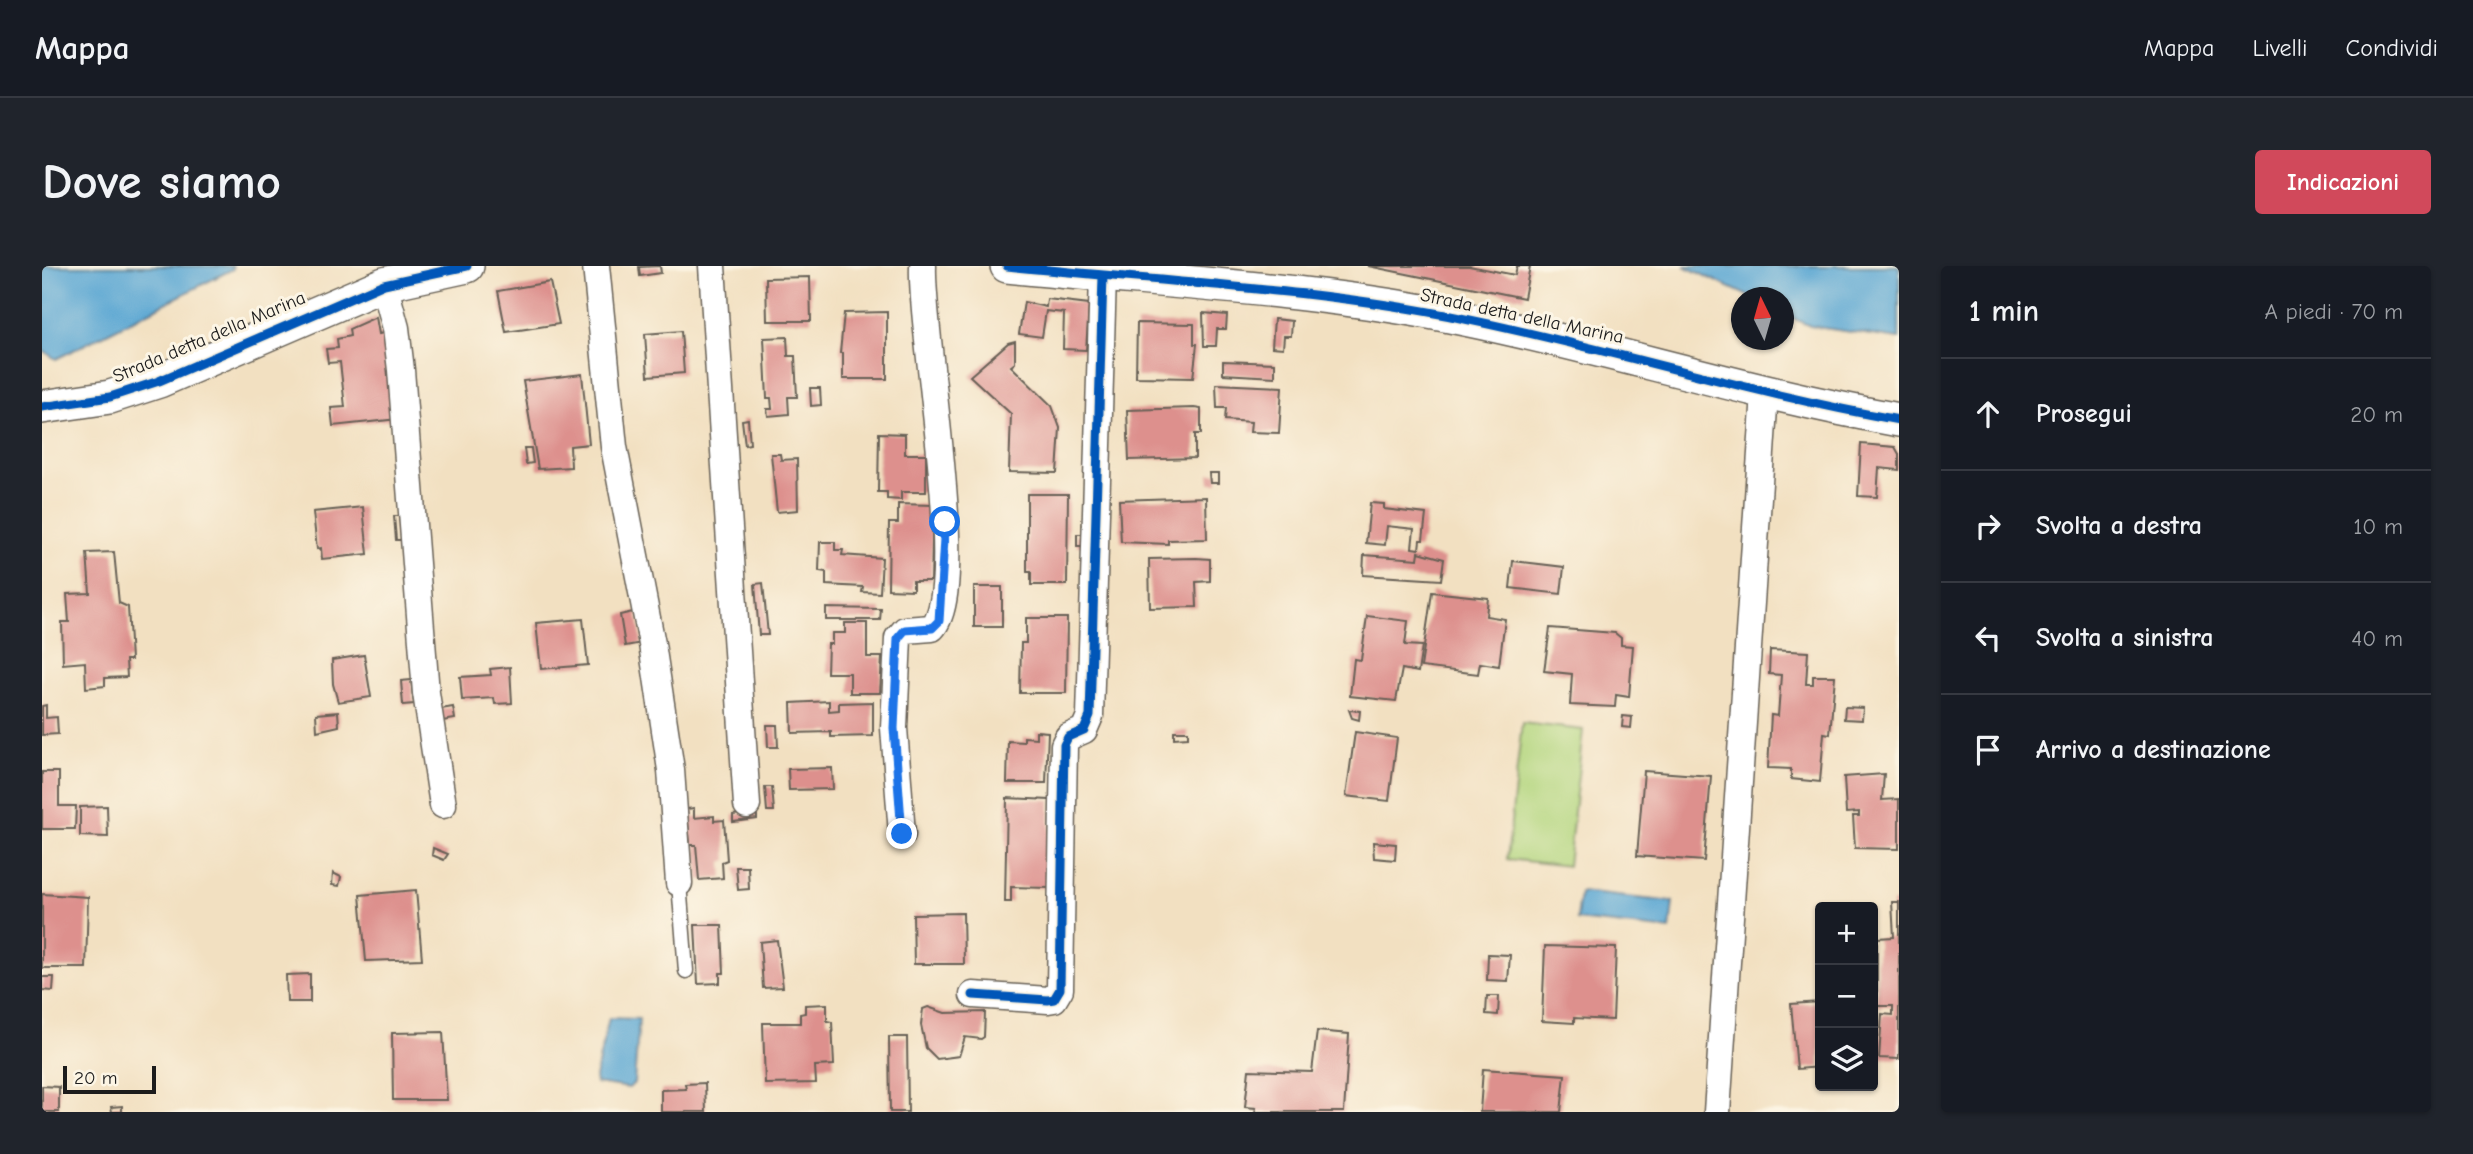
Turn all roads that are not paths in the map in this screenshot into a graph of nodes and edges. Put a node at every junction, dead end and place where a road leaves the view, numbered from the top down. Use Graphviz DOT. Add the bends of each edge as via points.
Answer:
graph roads {
  1 [pos="467,266"];
  2 [pos="596,266"];
  3 [pos="712,266"];
  4 [pos="923,266"];
  5 [pos="1007,266"];
  6 [pos="1103,276"];
  7 [pos="384,284"];
  8 [pos="1765,393"];
  9 [pos="42,407"];
  10 [pos="1899,419"];
  11 [pos="443,805"];
  12 [pos="747,805"];
  13 [pos="902,834"];
  14 [pos="679,883"];
  15 [pos="686,971"];
  16 [pos="972,995"];
  17 [pos="1717,1112"];
  1 -- 7 [label="street, Strada detta della Marina"];
  2 -- 14 [label="street" via="614,447 671,770"];
  3 -- 12 [label="street"];
  4 -- 13 [label="street" via="922,306 942,459 943,599 939,621 932,628 905,630 898,638 894,728"];
  5 -- 6 [label="street, Strada detta della Marina"];
  6 -- 8 [label="street, Strada detta della Marina" via="1270,290 1465,318"];
  6 -- 16 [label="street" via="1090,716 1084,730 1068,737 1064,745 1060,989 1048,1000"];
  7 -- 9 [label="street, Strada detta della Marina" via="159,381 110,397"];
  7 -- 11 [label="street" via="401,370 426,693"];
  8 -- 10 [label="street, Strada detta della Marina"];
  8 -- 17 [label="street"];
  14 -- 15 [label="lane"];
}
